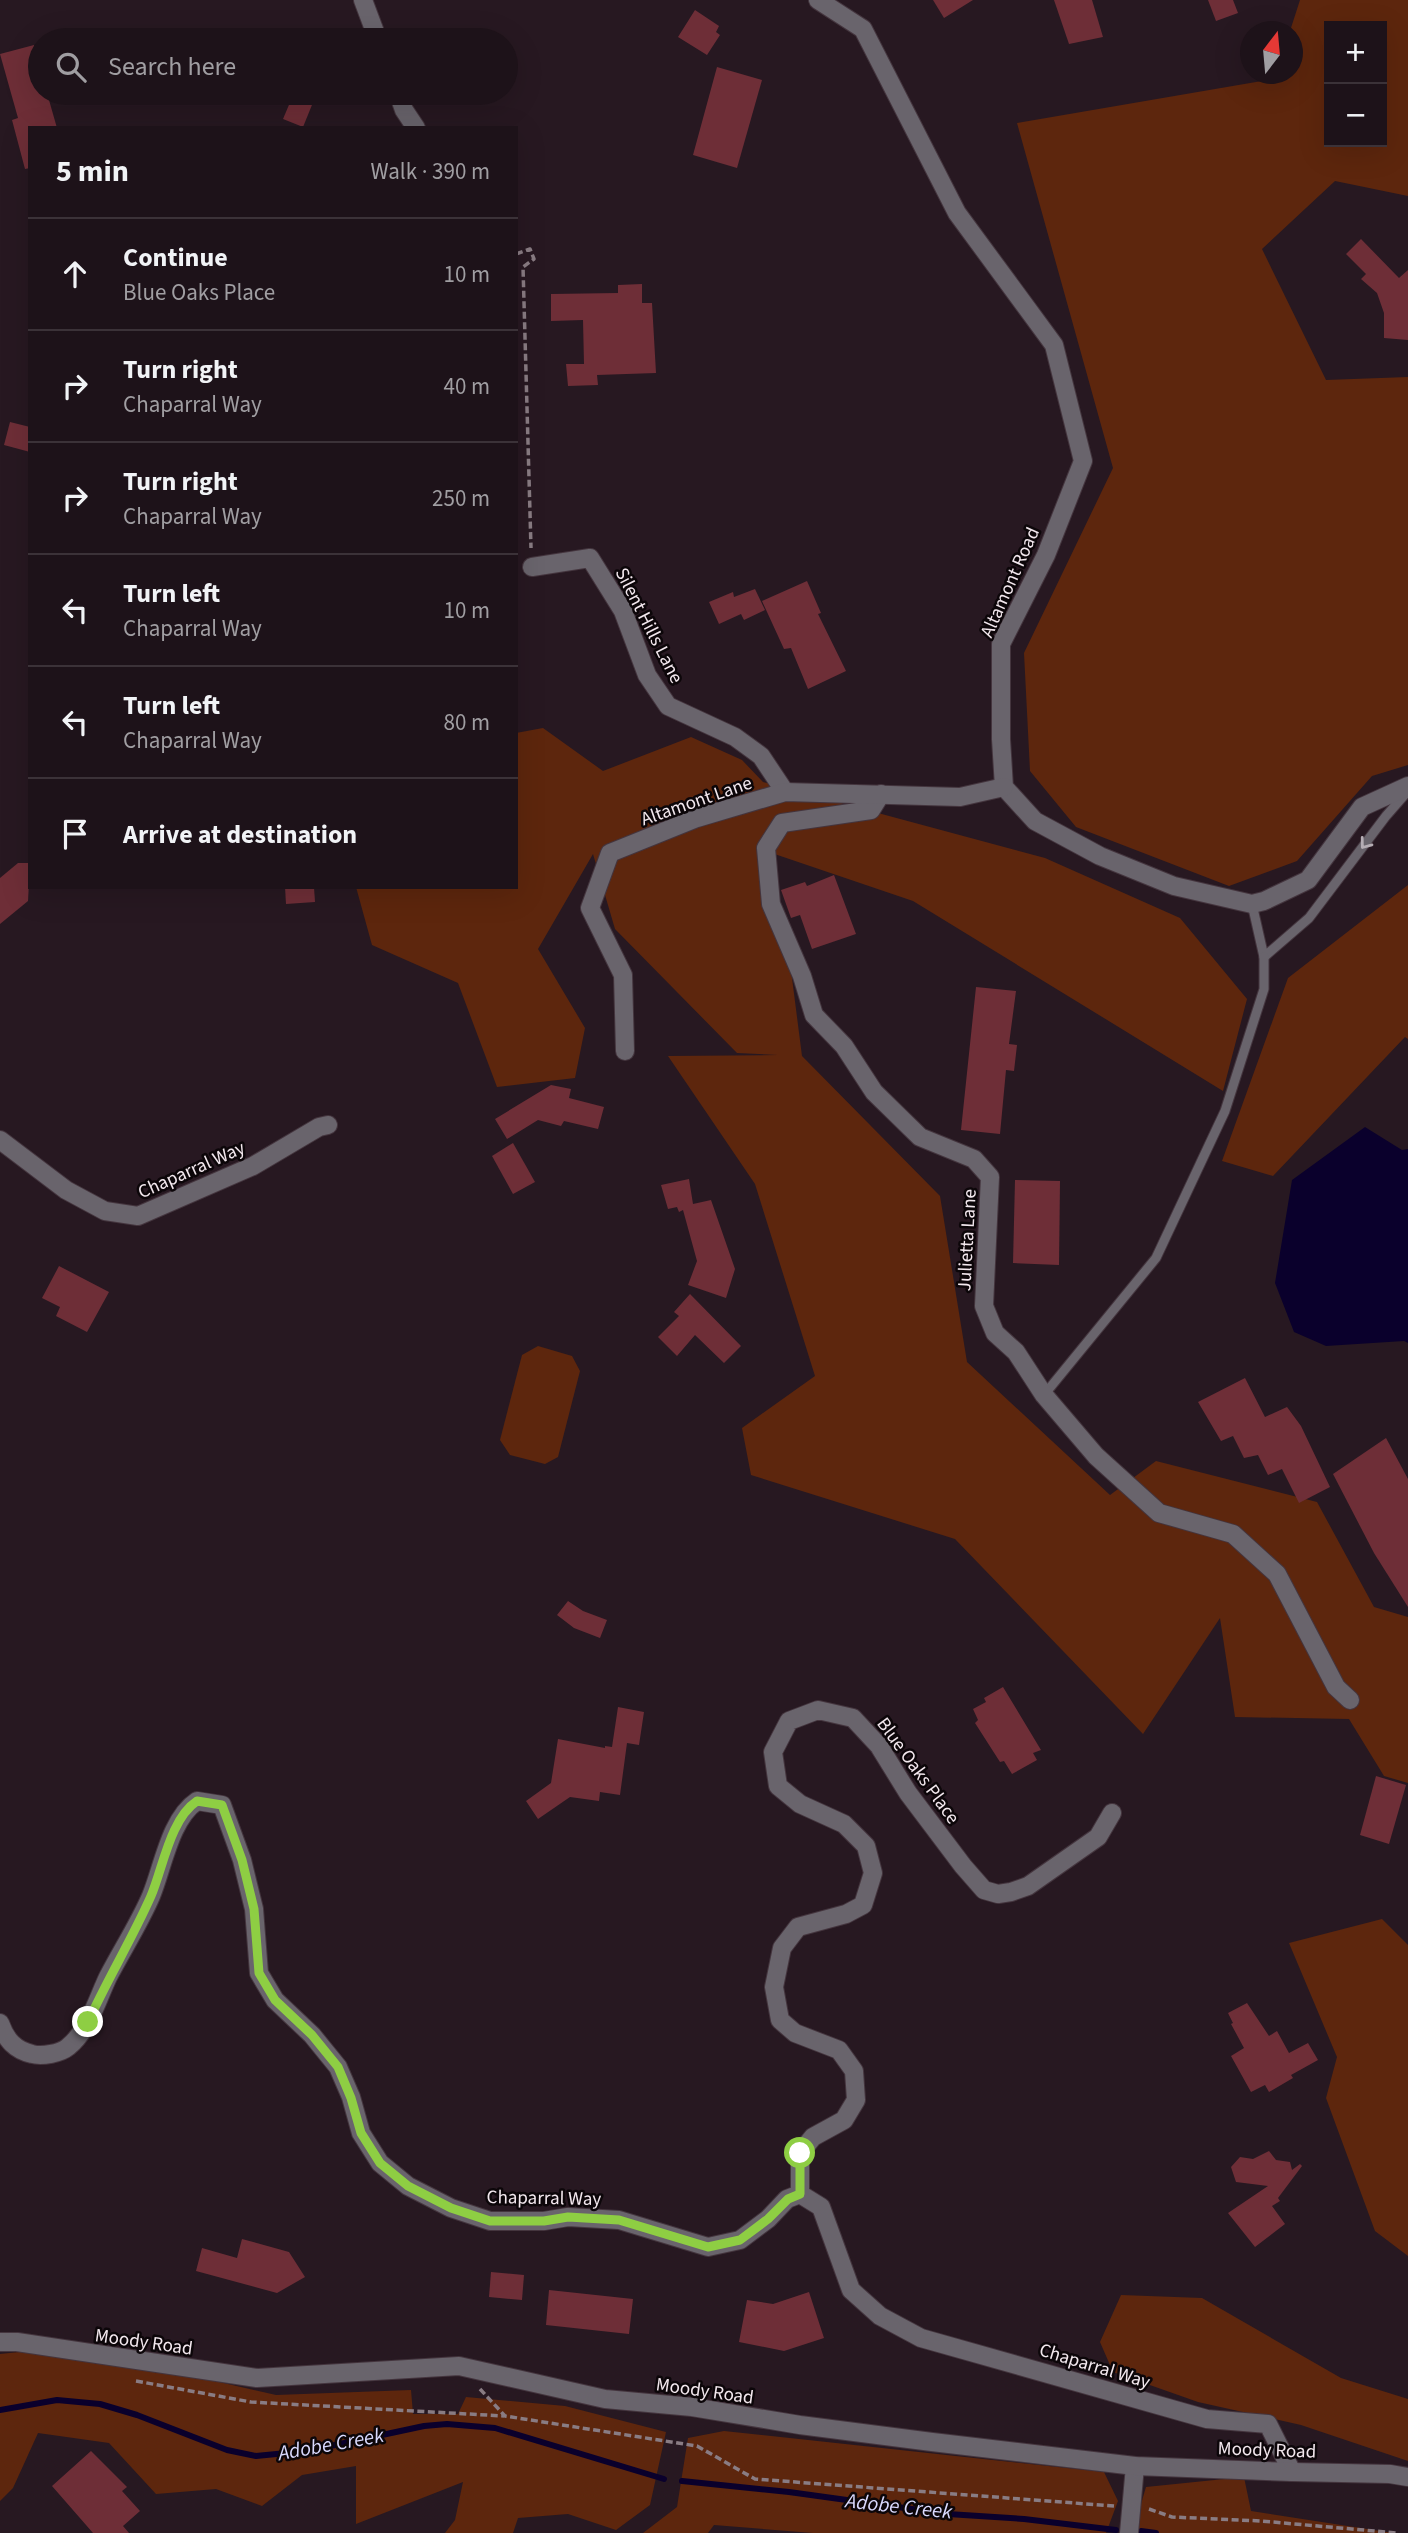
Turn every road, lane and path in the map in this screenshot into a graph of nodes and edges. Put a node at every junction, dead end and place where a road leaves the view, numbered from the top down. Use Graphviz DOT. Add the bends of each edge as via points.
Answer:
graph roads {
  1 [pos="363,0"];
  2 [pos="818,0"];
  3 [pos="374,28"];
  4 [pos="402,105"];
  5 [pos="415,126"];
  6 [pos="518,253"];
  7 [pos="532,567"];
  8 [pos="1408,786"];
  9 [pos="1004,787"];
  10 [pos="1408,791"];
  11 [pos="785,792"];
  12 [pos="881,794"];
  13 [pos="1252,904"];
  14 [pos="1264,957"];
  15 [pos="625,1051"];
  16 [pos="328,1125"];
  17 [pos="0,1139"];
  18 [pos="1044,1395"];
  19 [pos="1350,1700"];
  20 [pos="1112,1813"];
  21 [pos="0,2023"];
  22 [pos="800,2194"];
  23 [pos="0,2342"];
  24 [pos="459,2366"];
  25 [pos="1135,2466"];
  26 [pos="1292,2472"];
  27 [pos="1408,2477"];
  28 [pos="1130,2519"];
  29 [pos="1397,2533"];
  1 -- 3 [label="street"];
  2 -- 9 [label="street, Altamont Road" via="863,29 957,212 1054,345 1083,461 1046,555 1001,644"];
  4 -- 5 [label="street"];
  6 -- 7 [label="path" via="530,250 534,259 523,267"];
  7 -- 11 [label="street, Silent Hills Lane" via="590,558 623,611 647,675 668,706 735,737 761,756"];
  8 -- 13 [label="street" via="1362,807 1308,880"];
  9 -- 12 [label="street, Altamont Lane" via="960,797"];
  9 -- 13 [label="street" via="1035,821 1100,856 1174,886"];
  10 -- 14 [label="lane, one-way" via="1309,918"];
  11 -- 12 [label="street, Altamont Lane"];
  11 -- 15 [label="street, Altamont Lane" via="697,818 610,853 590,908 623,975"];
  12 -- 18 [label="street, Julietta Lane" via="871,810 782,823 766,848 771,904 814,1015 844,1046 874,1092 920,1137 974,1159 990,1177 984,1306 995,1333 1016,1352"];
  13 -- 14 [label="lane"];
  14 -- 18 [label="lane" via="1264,989 1225,1111 1156,1258"];
  16 -- 17 [label="street, Chaparral Way" via="253,1166 138,1216 105,1211 66,1190"];
  18 -- 19 [label="street, Julietta Lane" via="1096,1456 1159,1513 1233,1534 1277,1574 1336,1687"];
  20 -- 22 [label="street, Blue Oaks Place" via="1098,1838 1028,1886 998,1894 984,1890 964,1866 908,1793 879,1746 853,1718 818,1710 789,1721 773,1752 778,1786 800,1804 844,1824 866,1846 873,1872 863,1905 798,1927 782,1948 774,1987 780,2020 795,2034 839,2050 854,2071 855,2081 856,2100 844,2120 813,2137 800,2153"];
  21 -- 22 [label="street, Chaparral Way" via="5,2037 20,2051 40,2056 67,2048 88,2022 151,1896 186,1808 197,1801 222,1805 254,1909 259,1973 275,2000 338,2067 361,2133 380,2163 408,2186 490,2221 619,2220 708,2247 740,2240"];
  22 -- 26 [label="street, Chaparral Way" via="821,2207 851,2290 880,2316 920,2338 1114,2394 1207,2419 1268,2424"];
  23 -- 24 [label="street, Moody Road" via="257,2378"];
  24 -- 25 [label="street, Moody Road" via="605,2399"];
  24 -- 28 [label="path" via="505,2416 697,2446 755,2479"];
  25 -- 26 [label="street, Moody Road"];
  25 -- 28 [label="street"];
  26 -- 27 [label="street, Moody Road"];
  28 -- 29 [label="path" via="1150,2510 1172,2517"];
}
